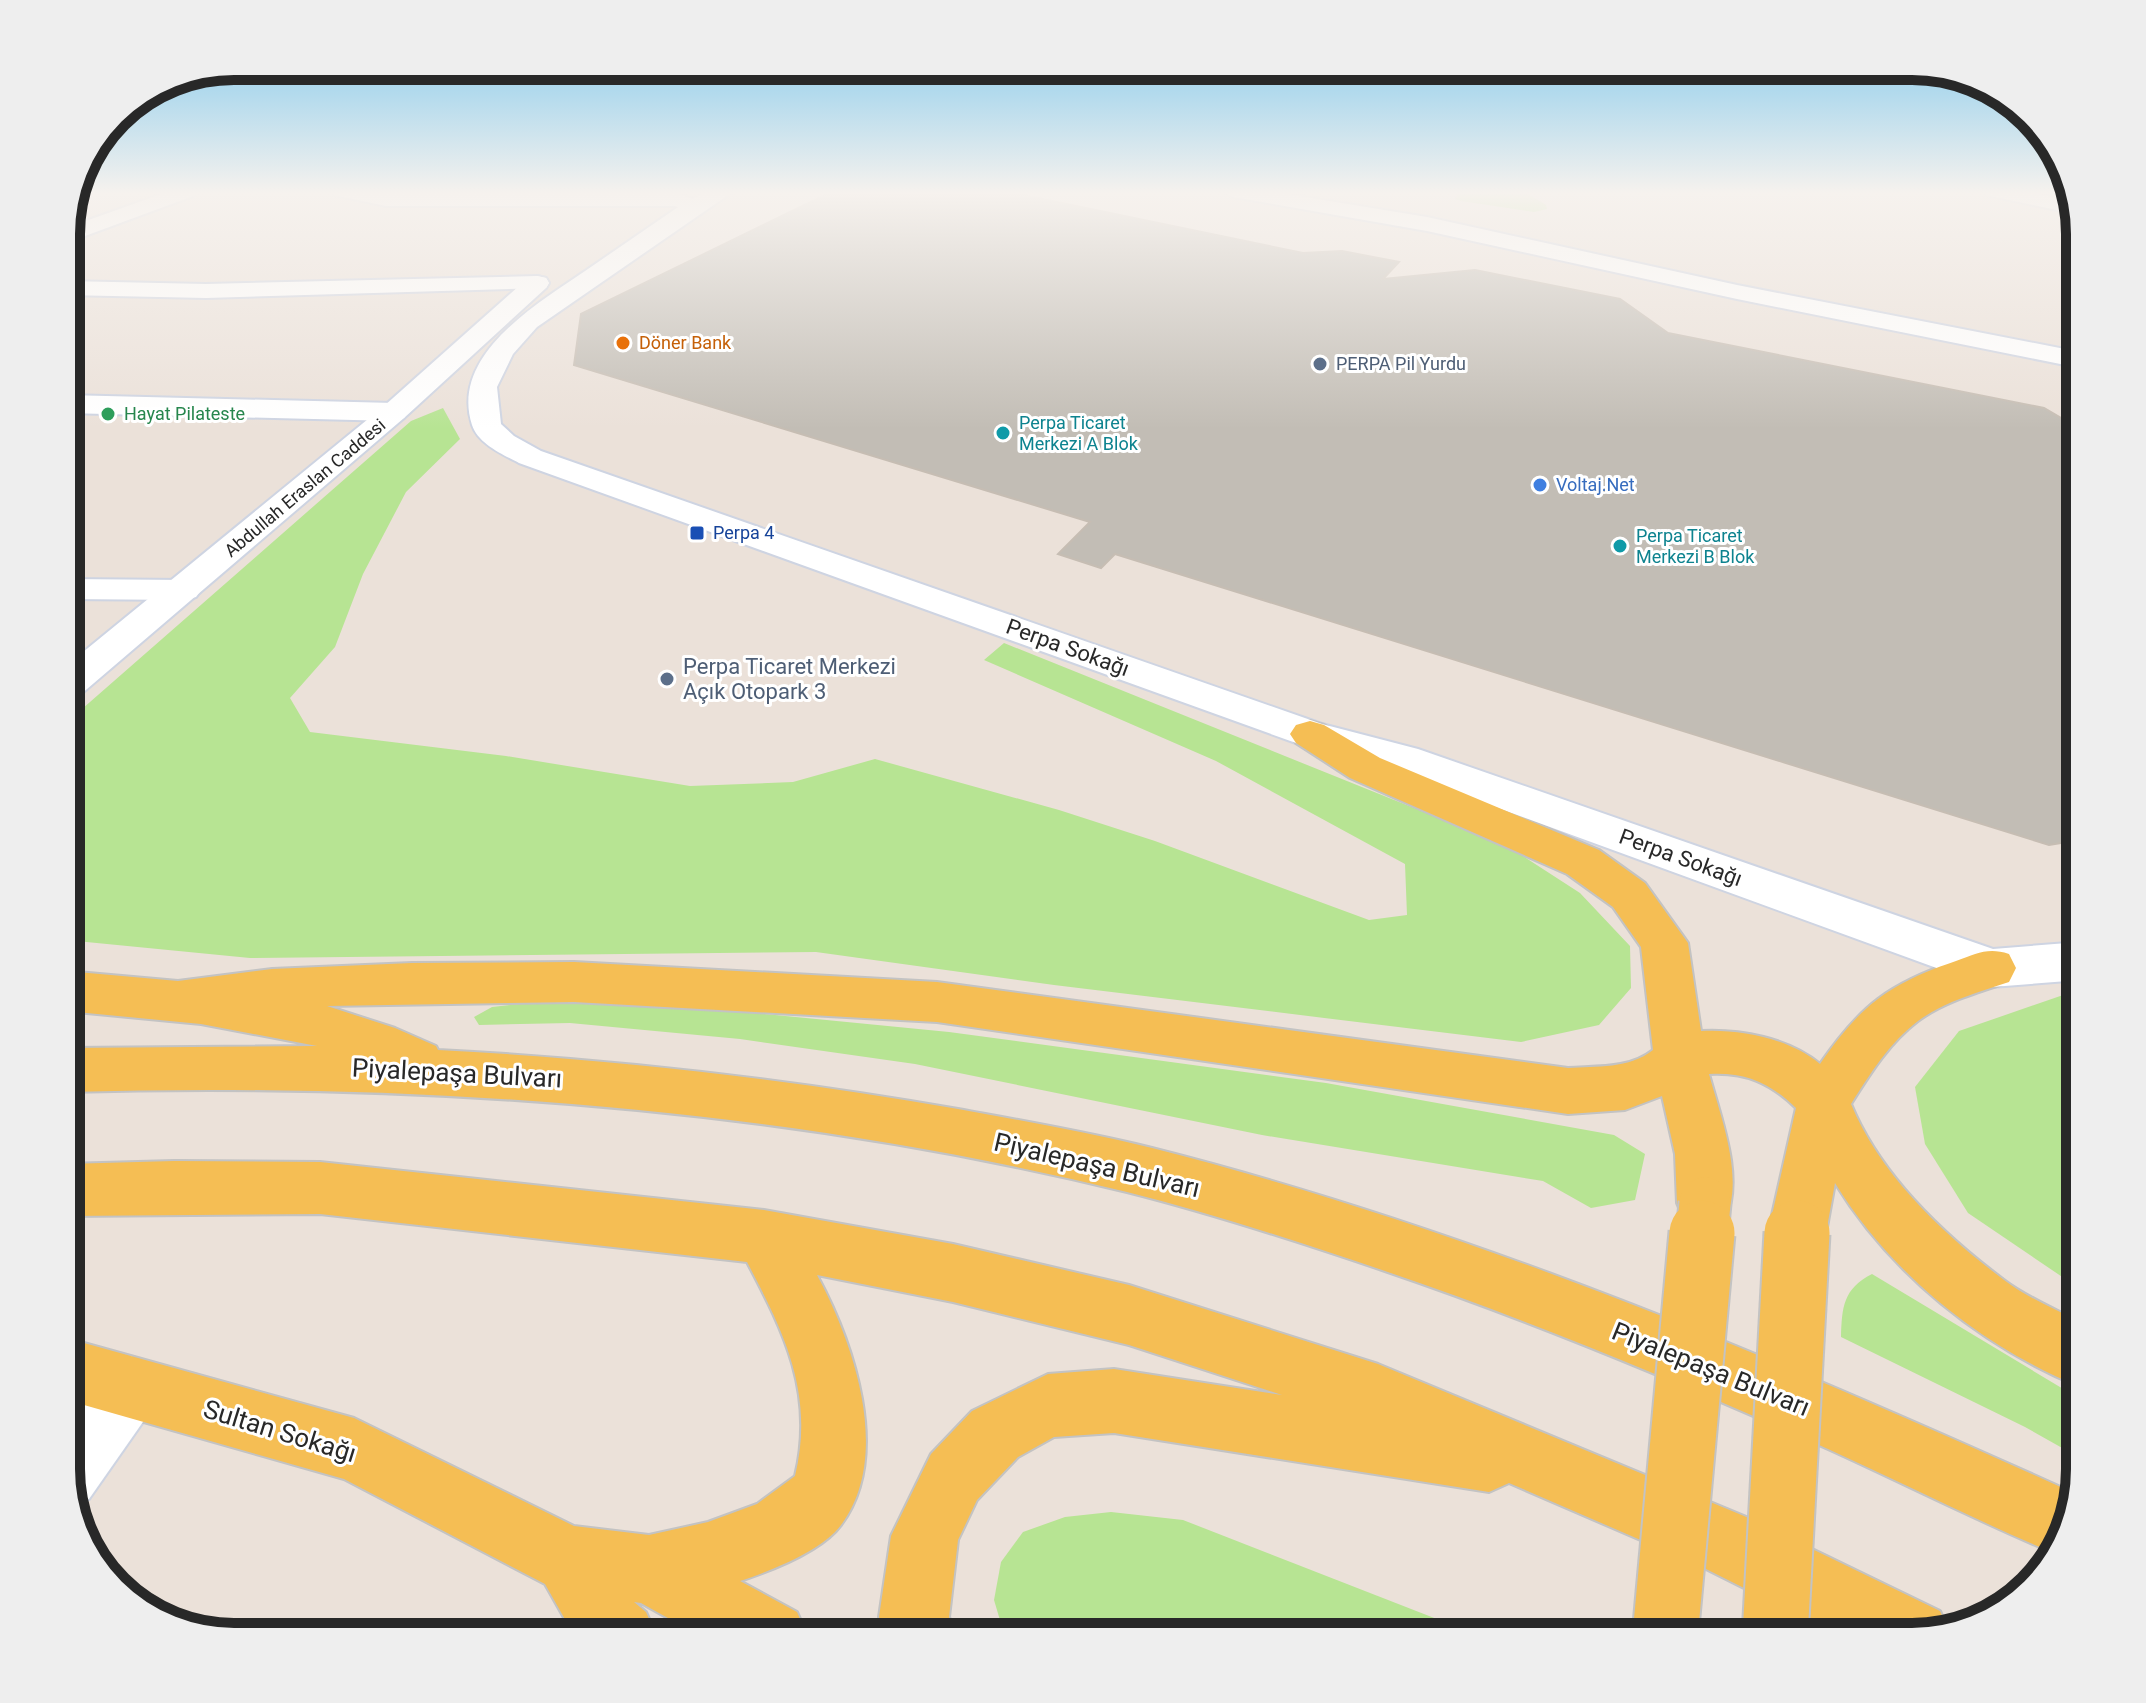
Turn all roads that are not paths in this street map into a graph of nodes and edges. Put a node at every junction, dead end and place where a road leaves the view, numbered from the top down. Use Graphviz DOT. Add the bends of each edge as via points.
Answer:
graph roads {
  1 [pos="604,270"];
  2 [pos="1639,270"];
  3 [pos="80,288"];
  4 [pos="2020,348"];
  5 [pos="2066,352"];
  6 [pos="2066,357"];
  7 [pos="80,404"];
  8 [pos="394,412"];
  9 [pos="80,589"];
  10 [pos="184,590"];
  11 [pos="80,675"];
  12 [pos="1310,734"];
  13 [pos="2066,962"];
  14 [pos="1992,968"];
  15 [pos="80,992"];
  16 [pos="178,1001"];
  17 [pos="1680,1059"];
  18 [pos="80,1070"];
  19 [pos="441,1072"];
  20 [pos="1824,1101"];
  21 [pos="80,1190"];
  22 [pos="764,1237"];
  23 [pos="2066,1348"];
  24 [pos="80,1374"];
  25 [pos="130,1387"];
  26 [pos="80,1457"];
  27 [pos="1545,1466"];
  28 [pos="2057,1520"];
  29 [pos="569,1560"];
  30 [pos="649,1569"];
  31 [pos="606,1623"];
  32 [pos="747,1623"];
  33 [pos="916,1623"];
  34 [pos="1666,1623"];
  35 [pos="1776,1623"];
  36 [pos="1889,1623"];
  1 -- 12 [label="street, Perpa Sokağı" via="528,322 501,351 483,387 487,426 503,442 530,457"];
  2 -- 4 [label="street"];
  3 -- 8 [label="street, Abdullah Eraslan Caddesi" via="206,291 537,283"];
  4 -- 5 [label="street"];
  4 -- 6 [label="street"];
  7 -- 8 [label="street"];
  8 -- 10 [label="street, Abdullah Eraslan Caddesi"];
  9 -- 10 [label="street"];
  10 -- 11 [label="street, Abdullah Eraslan Caddesi"];
  12 -- 14 [label="street, Perpa Sokağı" via="1404,759"];
  12 -- 17 [label="main road" via="1365,768 1583,862 1629,895 1664,943"];
  13 -- 14 [label="street"];
  14 -- 20 [label="main road" via="1901,1006 1862,1044"];
  15 -- 16 [label="main road"];
  16 -- 17 [label="main road" via="272,989 426,983 574,982 786,992 937,1002 1568,1091 1625,1087 1660,1075"];
  16 -- 19 [label="main road" via="350,1033"];
  17 -- 20 [label="main road" via="1732,1051 1797,1076"];
  17 -- 34 [label="main road, bridge" via="1702,1154 1705,1203"];
  18 -- 19 [label="main road, Piyalepaşa Bulvarı" via="301,1065"];
  19 -- 28 [label="main road, Piyalepaşa Bulvarı" via="560,1078 831,1111 1152,1174 1453,1268 1631,1335 1887,1440"];
  20 -- 23 [label="main road" via="1840,1143 1869,1188 1929,1254 1985,1303"];
  20 -- 35 [label="main road, bridge" via="1797,1233"];
  21 -- 22 [label="main road" via="320,1188"];
  22 -- 27 [label="main road" via="953,1273 1129,1315 1378,1395"];
  22 -- 30 [label="main road" via="816,1333 831,1382 831,1467 817,1502 776,1534 724,1553"];
  24 -- 25 [label="main road, Sultan Sokağı"];
  25 -- 26 [label="street"];
  25 -- 29 [label="main road, Sultan Sokağı" via="354,1450"];
  27 -- 33 [label="main road" via="1114,1401 1048,1406 995,1434 954,1477 925,1536"];
  27 -- 36 [label="main road" via="1720,1540"];
  29 -- 30 [label="main road, Sultan Sokağı"];
  29 -- 31 [label="main road"];
  30 -- 32 [label="main road, Sultan Sokağı"];
}
